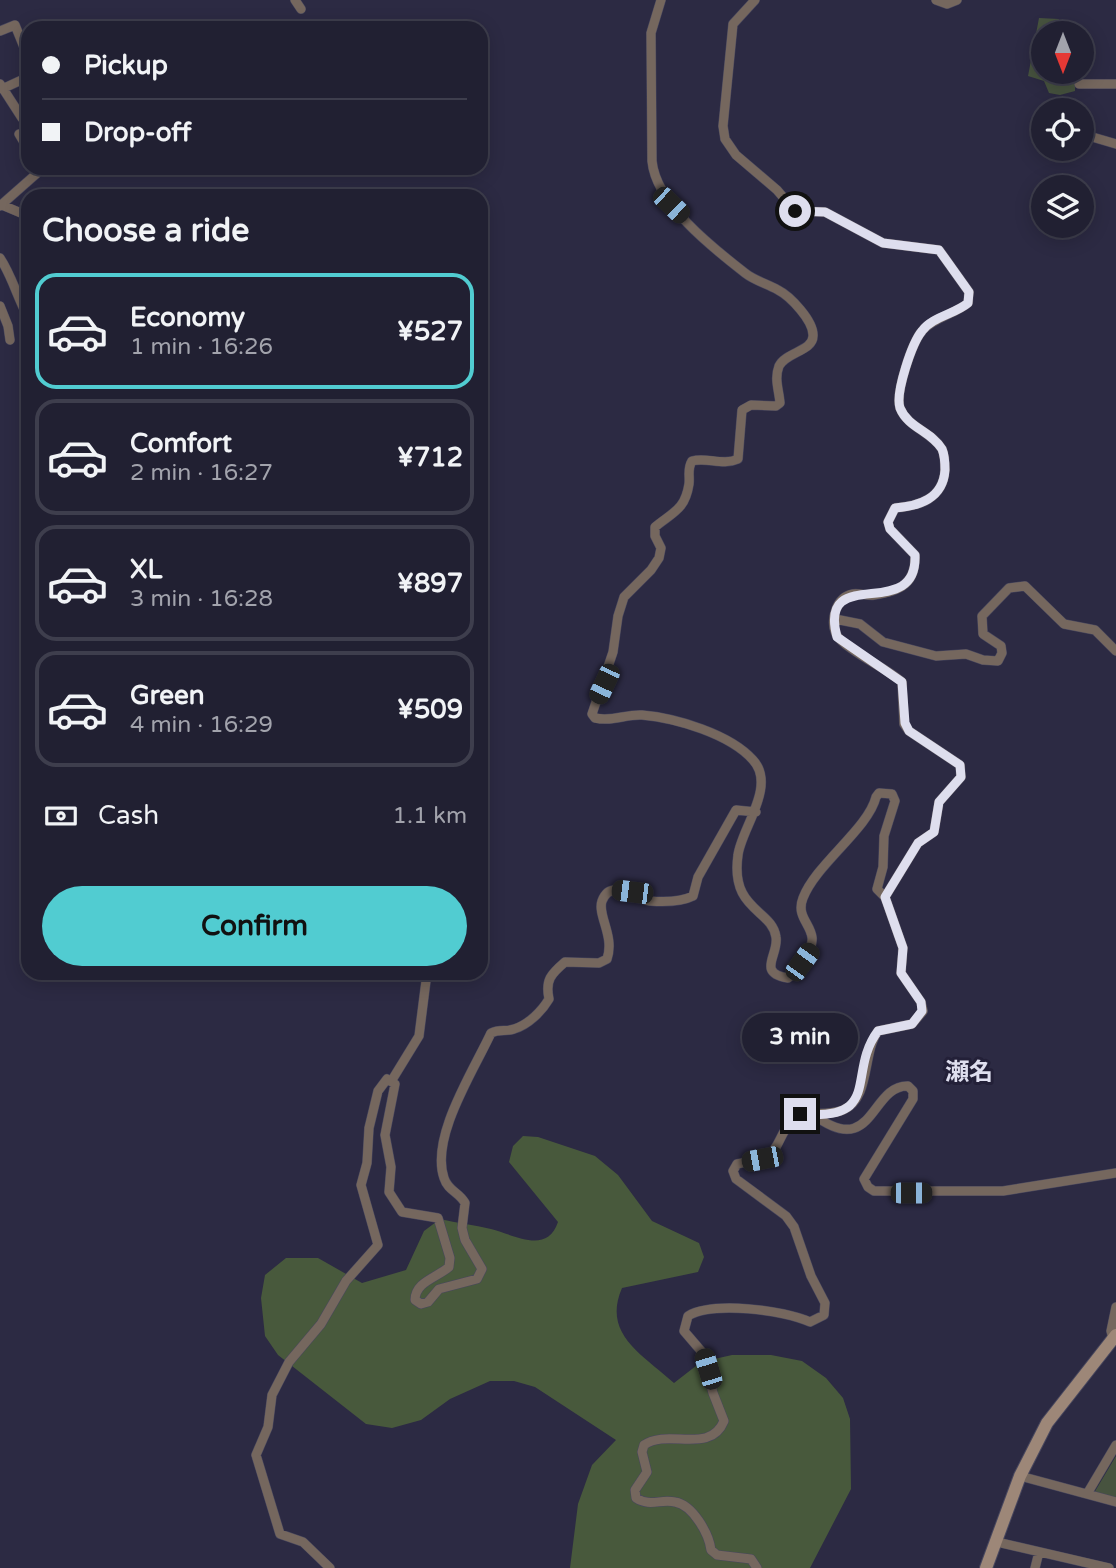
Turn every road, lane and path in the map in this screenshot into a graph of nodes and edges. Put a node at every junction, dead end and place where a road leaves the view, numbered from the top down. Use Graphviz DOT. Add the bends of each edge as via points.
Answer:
graph roads {
  1 [pos="295,0"];
  2 [pos="661,0"];
  3 [pos="755,0"];
  4 [pos="936,0"];
  5 [pos="957,0"];
  6 [pos="301,9"];
  7 [pos="0,31"];
  8 [pos="21,40"];
  9 [pos="21,79"];
  10 [pos="1094,84"];
  11 [pos="1116,84"];
  12 [pos="1,86"];
  13 [pos="21,116"];
  14 [pos="19,134"];
  15 [pos="21,137"];
  16 [pos="1094,138"];
  17 [pos="1116,144"];
  18 [pos="34,175"];
  19 [pos="1,206"];
  20 [pos="21,213"];
  21 [pos="0,258"];
  22 [pos="21,304"];
  23 [pos="0,306"];
  24 [pos="10,340"];
  25 [pos="835,619"];
  26 [pos="1116,651"];
  27 [pos="756,811"];
  28 [pos="885,897"];
  29 [pos="426,980"];
  30 [pos="392,1080"];
  31 [pos="814,1115"];
  32 [pos="1116,1173"];
  33 [pos="1116,1307"];
  34 [pos="1114,1337"];
  35 [pos="1116,1445"];
  36 [pos="1020,1476"];
  37 [pos="1087,1494"];
  38 [pos="1116,1502"];
  39 [pos="997,1542"];
  40 [pos="1039,1552"];
  41 [pos="330,1568"];
  42 [pos="757,1568"];
  43 [pos="986,1568"];
  44 [pos="1035,1568"];
  45 [pos="1109,1568"];
  1 -- 6 [label="street"];
  2 -- 27 [label="street" via="651,33 652,161 657,181 671,205 715,249 747,275 780,290 795,305 813,338 779,366 776,386 780,403 742,410 738,459 699,459 688,467 687,496 675,514 655,527 659,558 624,597 613,652 592,714 607,721 641,715 676,719 732,743 756,763 760,774"];
  3 -- 25 [label="street" via="733,24 725,78 723,126 736,155 795,211 832,214 883,243 939,250 969,292 968,303 921,331 898,393 909,423 931,438 945,457 943,483 937,493 918,506 895,508 888,522 915,555 916,571 911,581 892,590 842,599"];
  4 -- 5 [label="street" via="947,4"];
  7 -- 8 [label="street" via="15,25"];
  9 -- 12 [label="street"];
  10 -- 11 [label="street"];
  12 -- 13 [label="street"];
  14 -- 15 [label="street"];
  16 -- 17 [label="street"];
  18 -- 19 [label="street"];
  19 -- 20 [label="street"];
  21 -- 22 [label="street"];
  23 -- 24 [label="street"];
  25 -- 26 [label="street" via="860,624 883,642 936,656 966,654 998,661 1001,646 983,634 982,616 1009,588 1025,586 1063,624 1095,630"];
  25 -- 28 [label="street" via="837,637 902,682 909,731 960,765 961,777 939,802 934,832 918,843"];
  27 -- 28 [label="street" via="739,849 740,890 774,930 777,939 770,963 778,976 793,974 814,941 803,917 803,896 872,813 876,797 886,793 895,801 884,836 877,889"];
  27 -- 30 [label="street" via="736,810 698,877 693,896 647,901 632,892 607,893 601,910 609,931 607,959 565,962 550,976 544,1007 513,1030 491,1033 451,1119 442,1163 449,1189 465,1203 464,1240 482,1269 477,1279 439,1289 421,1304 415,1293 449,1267 450,1258 438,1218 402,1212 389,1192 385,1125 395,1090"];
  28 -- 31 [label="street" via="903,948 901,973 922,1011 912,1024 878,1031 856,1099 848,1108"];
  29 -- 30 [label="street" via="419,1036"];
  30 -- 41 [label="street" via="383,1081 378,1091 361,1185 378,1245 346,1280 321,1324 289,1362 272,1395 268,1427 256,1455 280,1534 303,1542"];
  31 -- 32 [label="street" via="832,1129 849,1129 870,1119 894,1089 908,1086 913,1091 913,1100 863,1179 874,1191 1003,1191"];
  31 -- 42 [label="street" via="794,1117 776,1149 762,1159 737,1164 733,1171 736,1180 786,1216 794,1227 825,1303 824,1315 810,1322 780,1312 743,1308 696,1311 688,1316 684,1331 702,1352 724,1420 713,1435 699,1440 654,1440 644,1445 647,1472 635,1490 636,1498 646,1504 676,1502 685,1507 709,1535 711,1550 751,1559"];
  33 -- 34 [label="street"];
  34 -- 36 [label="street" via="1047,1423"];
  35 -- 37 [label="street"];
  36 -- 37 [label="street"];
  36 -- 39 [label="street"];
  37 -- 38 [label="street"];
  39 -- 40 [label="street"];
  39 -- 43 [label="street"];
  40 -- 44 [label="street"];
  40 -- 45 [label="street"];
}
